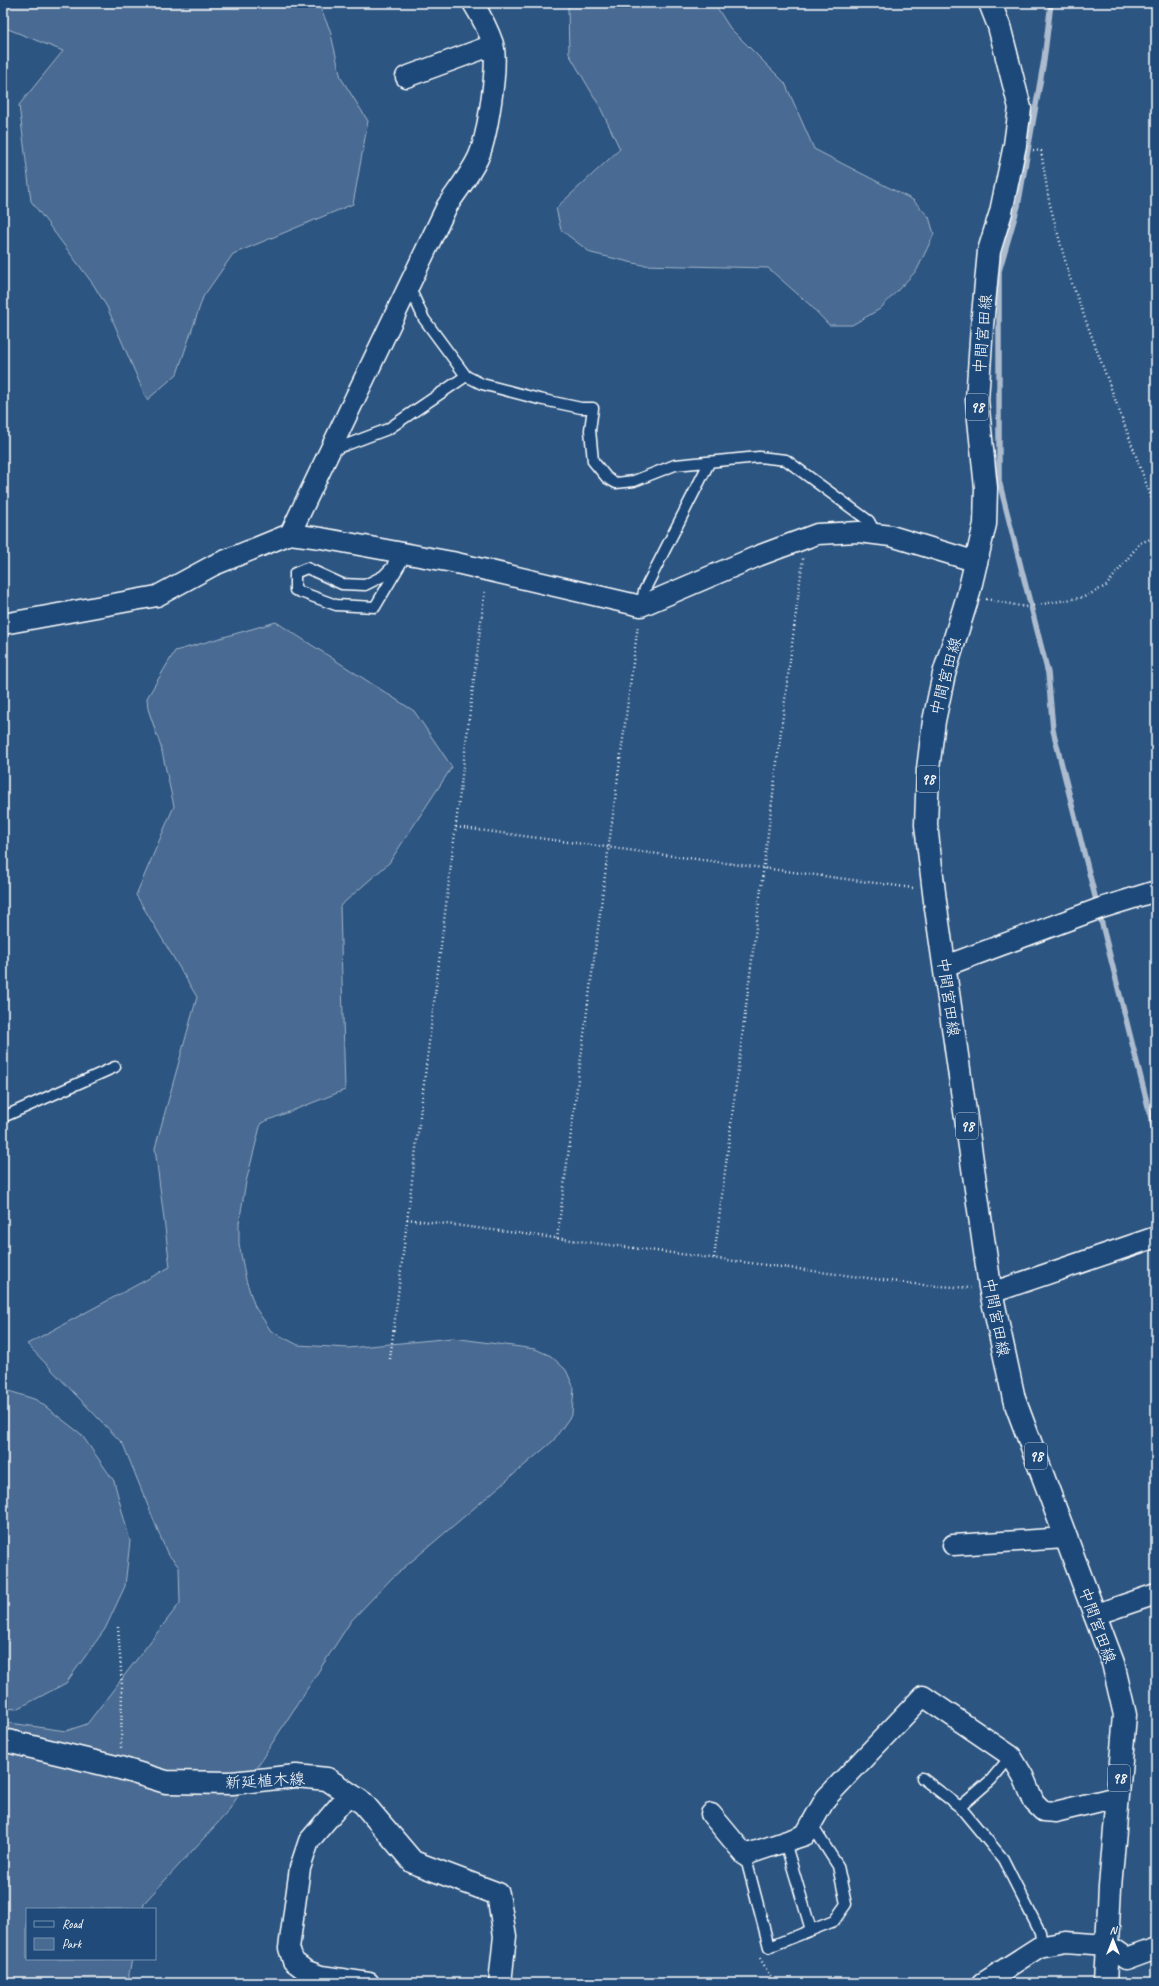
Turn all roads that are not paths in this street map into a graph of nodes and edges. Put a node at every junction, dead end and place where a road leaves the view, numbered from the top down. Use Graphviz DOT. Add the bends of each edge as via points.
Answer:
graph roads {
  1 [pos="473,3"];
  2 [pos="990,3"];
  3 [pos="493,45"];
  4 [pos="406,76"];
  5 [pos="409,286"];
  6 [pos="466,376"];
  7 [pos="330,451"];
  8 [pos="708,463"];
  9 [pos="290,534"];
  10 [pos="876,534"];
  11 [pos="402,552"];
  12 [pos="977,562"];
  13 [pos="641,606"];
  14 [pos="3,624"];
  15 [pos="1156,891"];
  16 [pos="945,966"];
  17 [pos="115,1067"];
  18 [pos="3,1118"];
  19 [pos="1156,1238"];
  20 [pos="990,1290"];
  21 [pos="1066,1538"];
  22 [pos="954,1545"];
  23 [pos="1156,1594"];
  24 [pos="1094,1616"];
  25 [pos="3,1740"];
  26 [pos="1011,1756"];
  27 [pos="922,1778"];
  28 [pos="349,1794"];
  29 [pos="1118,1797"];
  30 [pos="960,1807"];
  31 [pos="711,1814"];
  32 [pos="811,1824"];
  33 [pos="785,1842"];
  34 [pos="745,1855"];
  35 [pos="811,1930"];
  36 [pos="1106,1945"];
  37 [pos="1042,1946"];
  38 [pos="1156,1948"];
  39 [pos="369,1983"];
  40 [pos="500,1983"];
  41 [pos="983,1983"];
  42 [pos="1105,1983"];
  1 -- 3 [label="street" via="482,17"];
  2 -- 12 [label="main road, 中間宮田線 / 98" via="999,26 1020,108 1001,212 989,251 977,400 986,488 985,524"];
  3 -- 4 [label="street"];
  3 -- 5 [label="street" via="493,84 486,132 478,160 447,206"];
  5 -- 6 [label="lane" via="424,319"];
  5 -- 7 [label="street"];
  6 -- 7 [label="lane" via="388,429"];
  6 -- 8 [label="lane" via="482,384 581,408 593,408 590,430 593,461 607,478 616,483 634,481 675,465"];
  7 -- 9 [label="street"];
  8 -- 10 [label="lane" via="759,457 786,460 869,521"];
  8 -- 13 [label="lane" via="644,591"];
  9 -- 11 [label="street"];
  9 -- 14 [label="street" via="214,565 157,596"];
  10 -- 12 [label="street" via="891,536"];
  10 -- 13 [label="street" via="817,534"];
  11 -- 11 [label="lane" via="375,607 336,606 295,590 296,573 307,568 342,584 365,585 383,576"];
  11 -- 13 [label="street"];
  12 -- 16 [label="main road, 中間宮田線 / 98" via="944,674 928,769 926,825"];
  15 -- 16 [label="street" via="1098,909"];
  16 -- 20 [label="main road, 中間宮田線 / 98"];
  17 -- 18 [label="lane"];
  19 -- 20 [label="street"];
  20 -- 21 [label="main road, 中間宮田線 / 98" via="1014,1399"];
  21 -- 22 [label="street"];
  21 -- 24 [label="main road, 中間宮田線 / 98"];
  23 -- 24 [label="street"];
  24 -- 29 [label="main road, 中間宮田線 / 98" via="1113,1663 1125,1715"];
  25 -- 28 [label="main road, 新延植木線" via="120,1768 166,1782 232,1783 296,1776 327,1779"];
  26 -- 29 [label="street" via="1034,1802 1043,1811 1055,1812"];
  26 -- 30 [label="lane" via="991,1780"];
  26 -- 32 [label="street" via="923,1696 826,1798"];
  27 -- 30 [label="lane"];
  28 -- 39 [label="street" via="309,1841 300,1868 289,1948 293,1961 305,1970 321,1976"];
  28 -- 40 [label="main road, 新延植木線" via="363,1803 413,1862 498,1894 505,1936"];
  29 -- 36 [label="main road, 中間宮田線 / 98"];
  30 -- 37 [label="lane" via="1003,1859 1040,1932"];
  31 -- 34 [label="street"];
  32 -- 33 [label="street" via="805,1835"];
  32 -- 35 [label="lane" via="838,1866 846,1904 834,1921"];
  33 -- 34 [label="street"];
  33 -- 35 [label="lane"];
  34 -- 35 [label="lane" via="769,1947"];
  36 -- 37 [label="street" via="1066,1942"];
  36 -- 38 [label="street" via="1126,1959"];
  36 -- 42 [label="main road, 中間宮田線 / 98"];
  37 -- 41 [label="street"];
}
